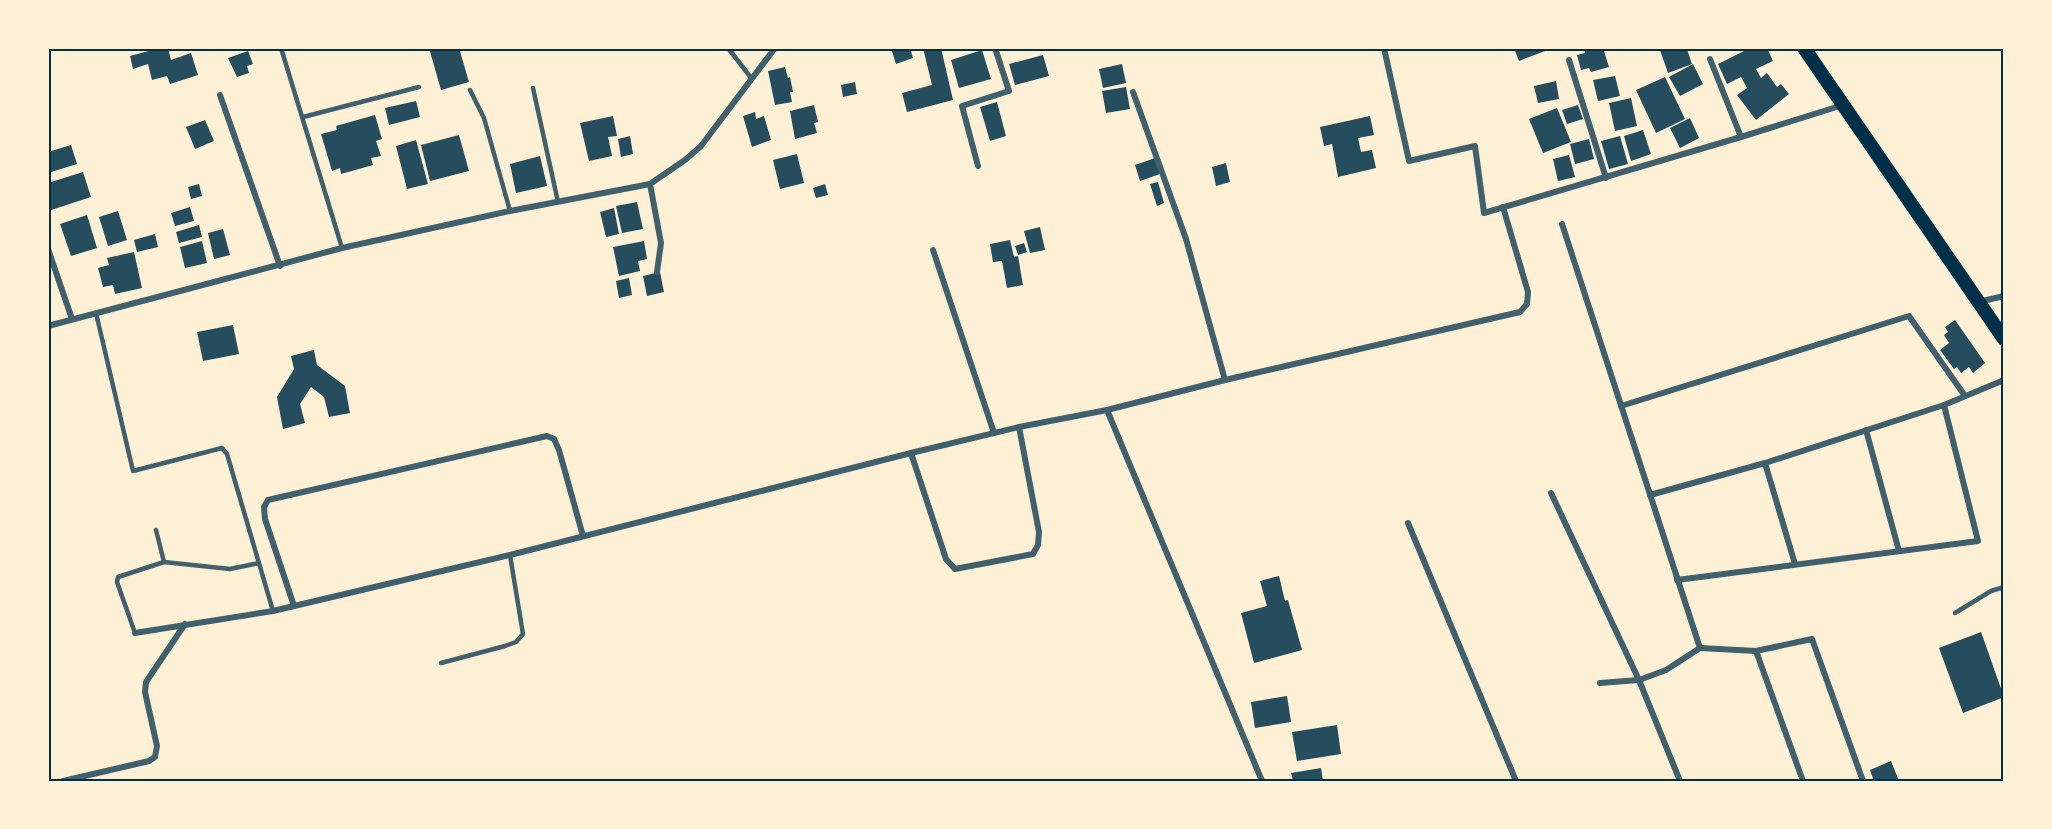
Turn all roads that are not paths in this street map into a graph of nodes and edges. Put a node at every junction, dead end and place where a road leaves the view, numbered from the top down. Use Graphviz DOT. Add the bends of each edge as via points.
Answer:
graph roads {
  1 [pos="281,48"];
  2 [pos="728,48"];
  3 [pos="775,48"];
  4 [pos="995,48"];
  5 [pos="1383,48"];
  6 [pos="1804,48"];
  7 [pos="1710,59"];
  8 [pos="1569,60"];
  9 [pos="752,79"];
  10 [pos="419,87"];
  11 [pos="533,88"];
  12 [pos="470,90"];
  13 [pos="1133,92"];
  14 [pos="219,95"];
  15 [pos="1843,105"];
  16 [pos="303,117"];
  17 [pos="1741,137"];
  18 [pos="978,166"];
  19 [pos="1606,178"];
  20 [pos="650,184"];
  21 [pos="558,202"];
  22 [pos="1503,207"];
  23 [pos="510,211"];
  24 [pos="1562,224"];
  25 [pos="342,248"];
  26 [pos="48,249"];
  27 [pos="933,250"];
  28 [pos="280,266"];
  29 [pos="657,272"];
  30 [pos="2004,296"];
  31 [pos="1978,302"];
  32 [pos="96,313"];
  33 [pos="72,320"];
  34 [pos="48,326"];
  35 [pos="2004,339"];
  36 [pos="1225,380"];
  37 [pos="2004,380"];
  38 [pos="1965,396"];
  39 [pos="1944,405"];
  40 [pos="1621,406"];
  41 [pos="1107,410"];
  42 [pos="1019,427"];
  43 [pos="1866,430"];
  44 [pos="994,433"];
  45 [pos="911,453"];
  46 [pos="1765,463"];
  47 [pos="1551,493"];
  48 [pos="1650,495"];
  49 [pos="1408,523"];
  50 [pos="156,530"];
  51 [pos="583,537"];
  52 [pos="1899,551"];
  53 [pos="510,555"];
  54 [pos="165,562"];
  55 [pos="259,563"];
  56 [pos="1795,564"];
  57 [pos="1677,580"];
  58 [pos="2004,587"];
  59 [pos="294,606"];
  60 [pos="273,610"];
  61 [pos="1955,613"];
  62 [pos="185,624"];
  63 [pos="135,633"];
  64 [pos="1700,648"];
  65 [pos="1756,651"];
  66 [pos="441,663"];
  67 [pos="1639,680"];
  68 [pos="1600,683"];
  69 [pos="63,781"];
  70 [pos="1262,781"];
  71 [pos="1516,781"];
  72 [pos="1680,781"];
  73 [pos="1803,781"];
  74 [pos="1863,781"];
  1 -- 16 [label="lane"];
  2 -- 9 [label="lane"];
  3 -- 9 [label="street"];
  4 -- 18 [label="street" via="1009,91 962,106"];
  5 -- 22 [label="street" via="1409,161 1475,146 1484,213"];
  6 -- 15 [label="main road"];
  7 -- 17 [label="street"];
  8 -- 19 [label="street"];
  9 -- 20 [label="street" via="701,146"];
  10 -- 16 [label="lane"];
  11 -- 21 [label="lane"];
  12 -- 23 [label="lane" via="484,118"];
  13 -- 36 [label="street" via="1186,239"];
  14 -- 28 [label="street"];
  15 -- 17 [label="street"];
  15 -- 31 [label="main road"];
  16 -- 25 [label="lane"];
  17 -- 19 [label="street"];
  19 -- 22 [label="street"];
  20 -- 21 [label="street"];
  20 -- 29 [label="street" via="661,243"];
  21 -- 23 [label="street"];
  22 -- 36 [label="street" via="1528,292 1527,304 1520,312"];
  23 -- 25 [label="street"];
  24 -- 40 [label="street"];
  25 -- 28 [label="street"];
  26 -- 33 [label="street"];
  27 -- 44 [label="street"];
  28 -- 32 [label="street"];
  30 -- 31 [label="street"];
  31 -- 35 [label="main road"];
  32 -- 33 [label="street"];
  32 -- 55 [label="lane" via="134,471 222,448"];
  33 -- 34 [label="street"];
  36 -- 41 [label="street"];
  37 -- 38 [label="street"];
  38 -- 39 [label="street"];
  38 -- 40 [label="street" via="1909,316"];
  39 -- 43 [label="street"];
  39 -- 52 [label="street" via="1978,541"];
  40 -- 48 [label="street"];
  41 -- 42 [label="street"];
  41 -- 70 [label="street"];
  42 -- 44 [label="street"];
  42 -- 45 [label="street" via="1040,532 1033,554 955,569 946,559"];
  43 -- 46 [label="street"];
  43 -- 52 [label="street"];
  44 -- 45 [label="street"];
  45 -- 51 [label="street"];
  46 -- 48 [label="street"];
  46 -- 56 [label="street"];
  47 -- 67 [label="street"];
  48 -- 57 [label="street"];
  49 -- 71 [label="street"];
  50 -- 54 [label="lane"];
  51 -- 53 [label="street"];
  51 -- 59 [label="street" via="559,450 548,436 279,498 268,501 265,519"];
  52 -- 56 [label="street"];
  53 -- 59 [label="street"];
  53 -- 66 [label="lane" via="523,634 505,646"];
  54 -- 55 [label="lane" via="230,569"];
  54 -- 63 [label="lane" via="118,577"];
  55 -- 60 [label="lane"];
  56 -- 57 [label="street"];
  57 -- 64 [label="street"];
  58 -- 61 [label="lane"];
  59 -- 60 [label="street"];
  60 -- 62 [label="street"];
  62 -- 63 [label="street"];
  62 -- 69 [label="street" via="146,682 157,746 155,757 149,762"];
  64 -- 65 [label="street"];
  64 -- 67 [label="street" via="1666,670"];
  65 -- 73 [label="street"];
  65 -- 74 [label="street" via="1812,639"];
  67 -- 68 [label="street"];
  67 -- 72 [label="street"];
}
